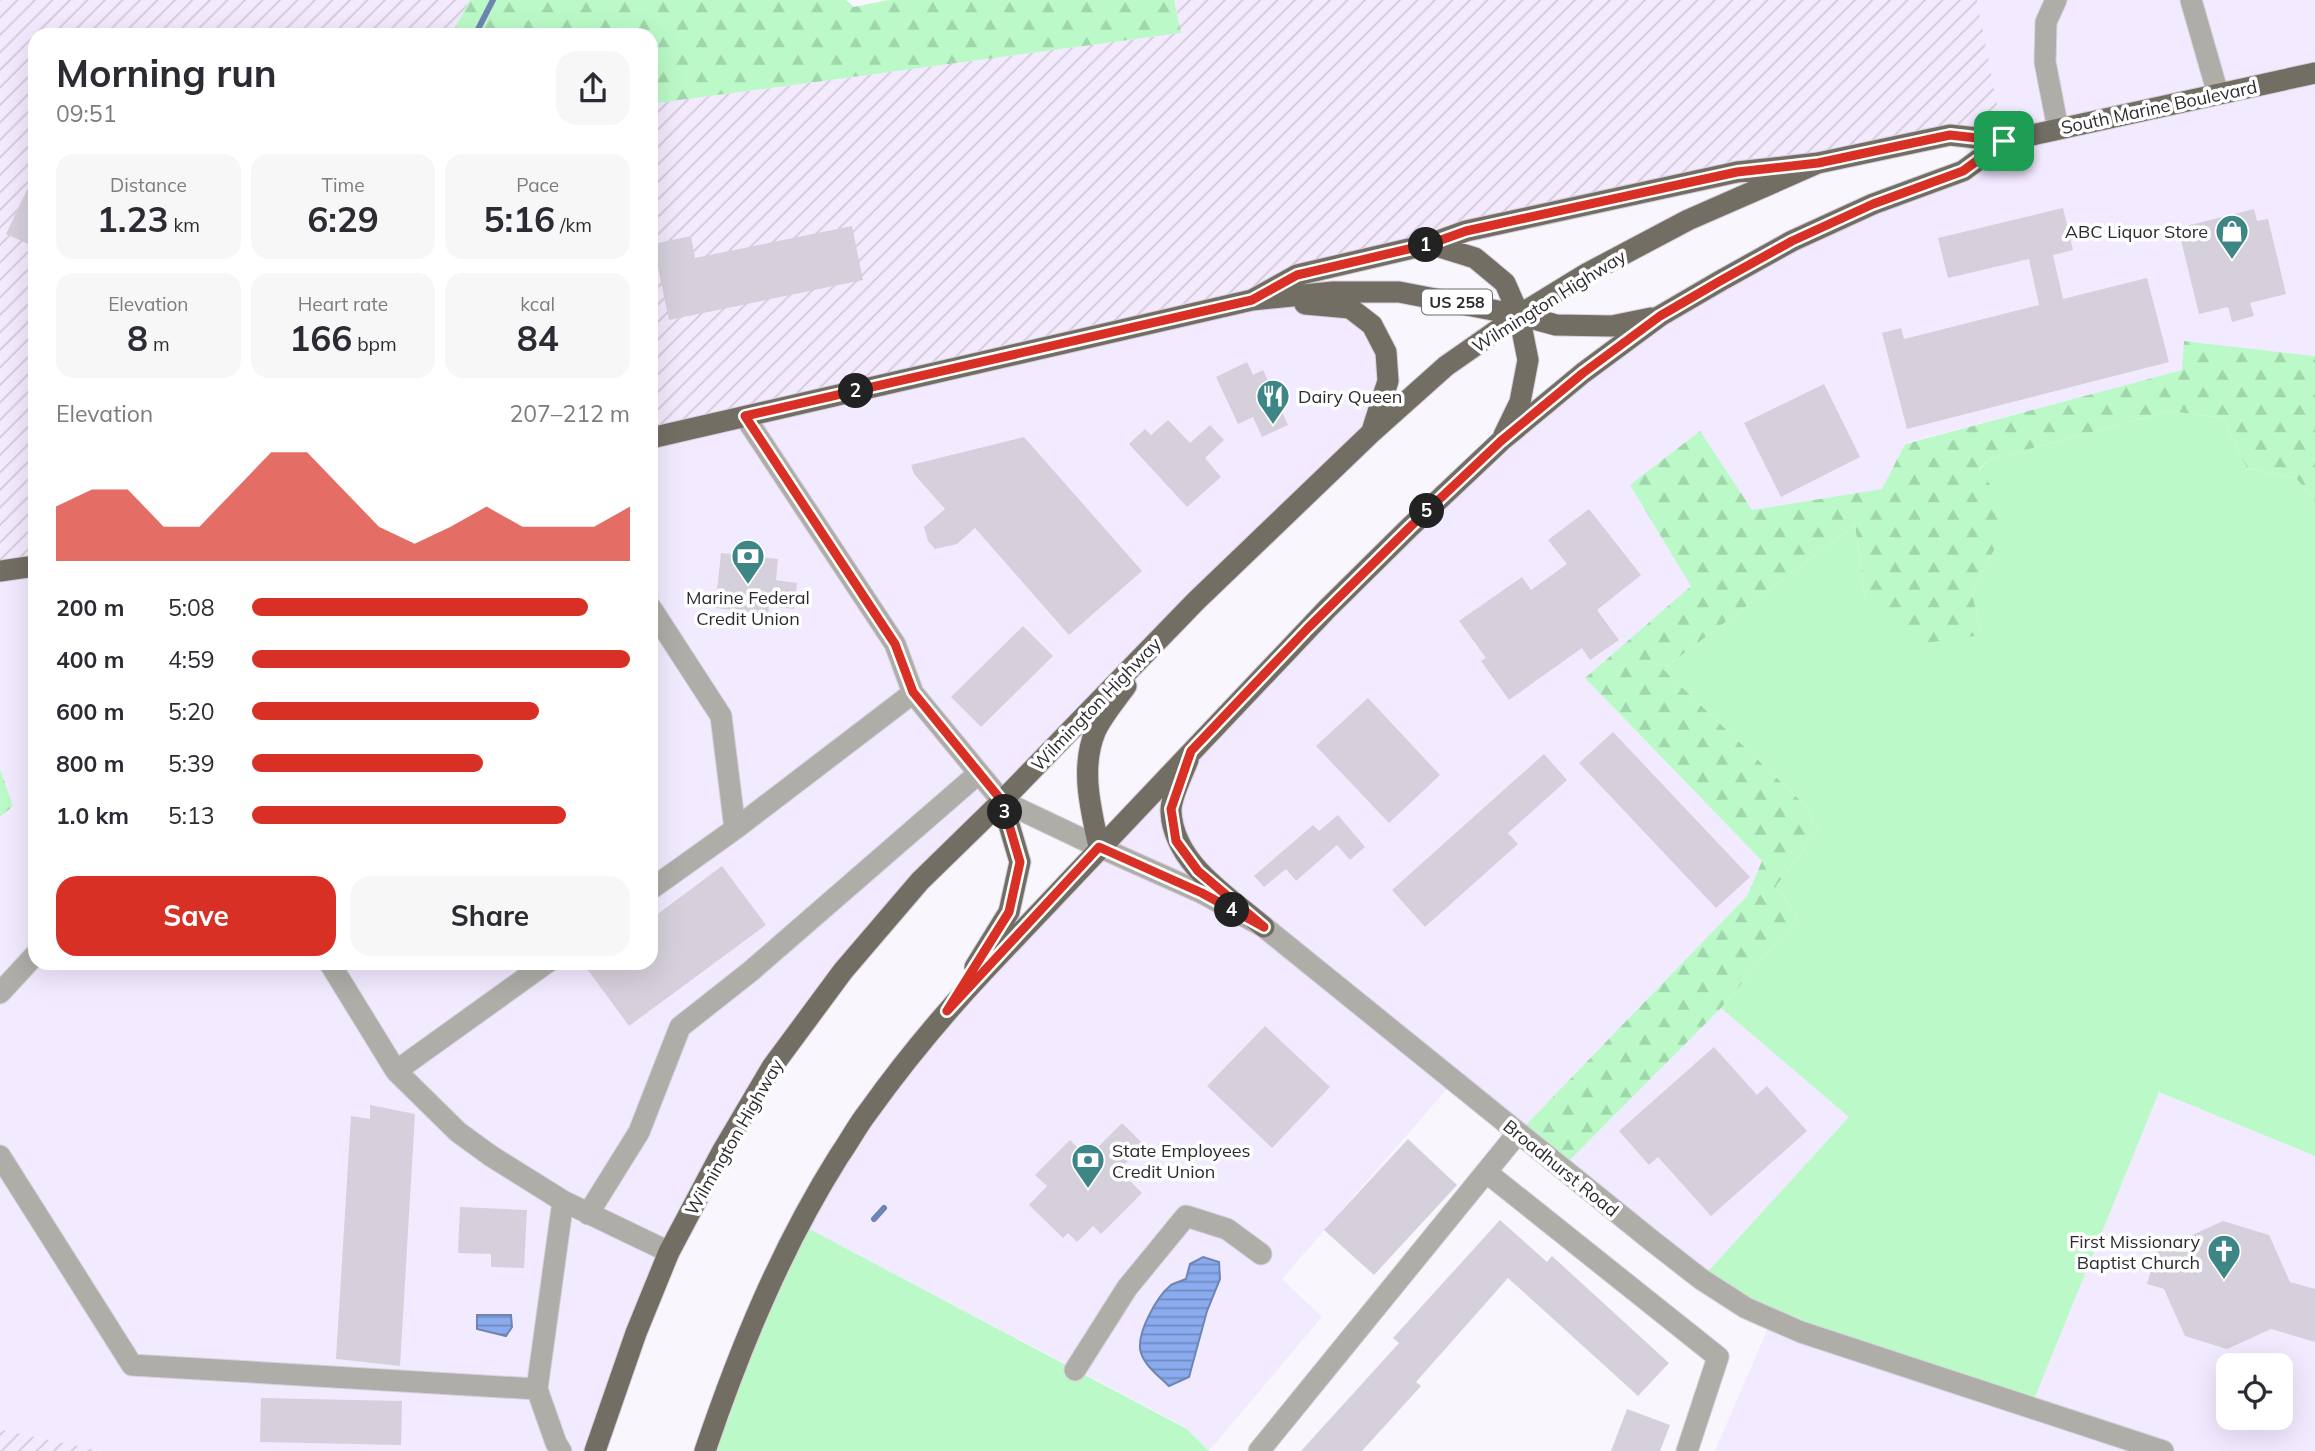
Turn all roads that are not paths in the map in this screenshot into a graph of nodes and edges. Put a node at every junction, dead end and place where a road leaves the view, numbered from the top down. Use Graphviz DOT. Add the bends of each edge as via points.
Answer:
graph roads {
  1 [pos="2056,0"];
  2 [pos="2191,0"];
  3 [pos="2315,73"];
  4 [pos="2218,94"];
  5 [pos="2058,129"];
  6 [pos="2004,141"];
  7 [pos="1818,163"];
  8 [pos="1430,244"];
  9 [pos="1252,300"];
  10 [pos="1519,315"];
  11 [pos="1660,316"];
  12 [pos="745,416"];
  13 [pos="1371,433"];
  14 [pos="658,436"];
  15 [pos="1501,441"];
  16 [pos="28,567"];
  17 [pos="0,570"];
  18 [pos="658,619"];
  19 [pos="1154,643"];
  20 [pos="913,692"];
  21 [pos="1191,751"];
  22 [pos="979,773"];
  23 [pos="1002,801"];
  24 [pos="735,829"];
  25 [pos="1099,847"];
  26 [pos="658,884"];
  27 [pos="1264,927"];
  28 [pos="28,963"];
  29 [pos="333,970"];
  30 [pos="537,970"];
  31 [pos="0,993"];
  32 [pos="947,1011"];
  33 [pos="396,1071"];
  34 [pos="1517,1134"];
  35 [pos="0,1156"];
  36 [pos="1486,1172"];
  37 [pos="563,1201"];
  38 [pos="588,1214"];
  39 [pos="669,1252"];
  40 [pos="1261,1254"];
  41 [pos="1075,1370"];
  42 [pos="537,1389"];
  43 [pos="561,1451"];
  44 [pos="595,1451"];
  45 [pos="705,1451"];
  46 [pos="1259,1451"];
  47 [pos="1687,1451"];
  48 [pos="2163,1451"];
  1 -- 5 [label="street" via="2046,22 2045,62"];
  2 -- 4 [label="street"];
  3 -- 4 [label="main road, South Marine Boulevard"];
  4 -- 5 [label="main road, South Marine Boulevard"];
  5 -- 6 [label="main road, South Marine Boulevard"];
  6 -- 7 [label="main road, South Marine Boulevard" via="1950,135"];
  6 -- 11 [label="main road, South Marine Boulevard" via="1963,171 1873,204 1792,241"];
  7 -- 8 [label="main road, US 258" via="1737,172 1466,231"];
  7 -- 10 [label="main road, Wilmington Highway" via="1688,220"];
  8 -- 9 [label="main road, US 258" via="1297,275"];
  8 -- 10 [label="main road" via="1475,258 1505,282"];
  9 -- 10 [label="main road, US 258" via="1334,292 1399,292"];
  9 -- 12 [label="main road, US 258"];
  9 -- 13 [label="main road" via="1350,308 1372,325 1385,352 1388,381"];
  10 -- 11 [label="main road, US 258" via="1556,325 1612,326"];
  10 -- 13 [label="main road, Wilmington Highway" via="1446,366"];
  10 -- 15 [label="main road" via="1528,360 1520,402"];
  11 -- 15 [label="main road"];
  12 -- 14 [label="main road, US 258"];
  12 -- 20 [label="street" via="895,644"];
  13 -- 19 [label="main road, Wilmington Highway"];
  15 -- 21 [label="main road" via="1346,591"];
  16 -- 17 [label="main road"];
  18 -- 24 [label="street" via="721,716"];
  19 -- 23 [label="main road, Wilmington Highway"];
  19 -- 25 [label="main road" via="1096,732 1087,768"];
  20 -- 22 [label="street"];
  20 -- 24 [label="street"];
  21 -- 25 [label="main road"];
  21 -- 27 [label="main road" via="1171,809 1176,841 1198,871"];
  22 -- 23 [label="street"];
  22 -- 38 [label="street" via="680,1027 639,1132"];
  23 -- 25 [label="street, Broadhurst Road"];
  23 -- 32 [label="main road" via="1020,862 1009,912"];
  23 -- 39 [label="main road, Wilmington Highway" via="920,881 843,971 772,1067"];
  24 -- 26 [label="street"];
  25 -- 27 [label="street, Broadhurst Road" via="1202,893"];
  25 -- 32 [label="main road"];
  27 -- 34 [label="street, Broadhurst Road"];
  28 -- 31 [label="street"];
  29 -- 33 [label="street"];
  30 -- 33 [label="street"];
  32 -- 45 [label="main road" via="867,1113 818,1191 773,1275"];
  33 -- 37 [label="street" via="458,1132"];
  34 -- 36 [label="street"];
  34 -- 48 [label="street, Broadhurst Road" via="1701,1279 1746,1308 1806,1333"];
  35 -- 42 [label="street" via="132,1365"];
  36 -- 46 [label="street"];
  36 -- 47 [label="street" via="1718,1357"];
  37 -- 38 [label="street"];
  37 -- 42 [label="street"];
  38 -- 39 [label="street"];
  39 -- 44 [label="main road, Wilmington Highway"];
  40 -- 41 [label="street" via="1227,1229 1186,1216 1127,1288"];
  42 -- 43 [label="street"];
}
